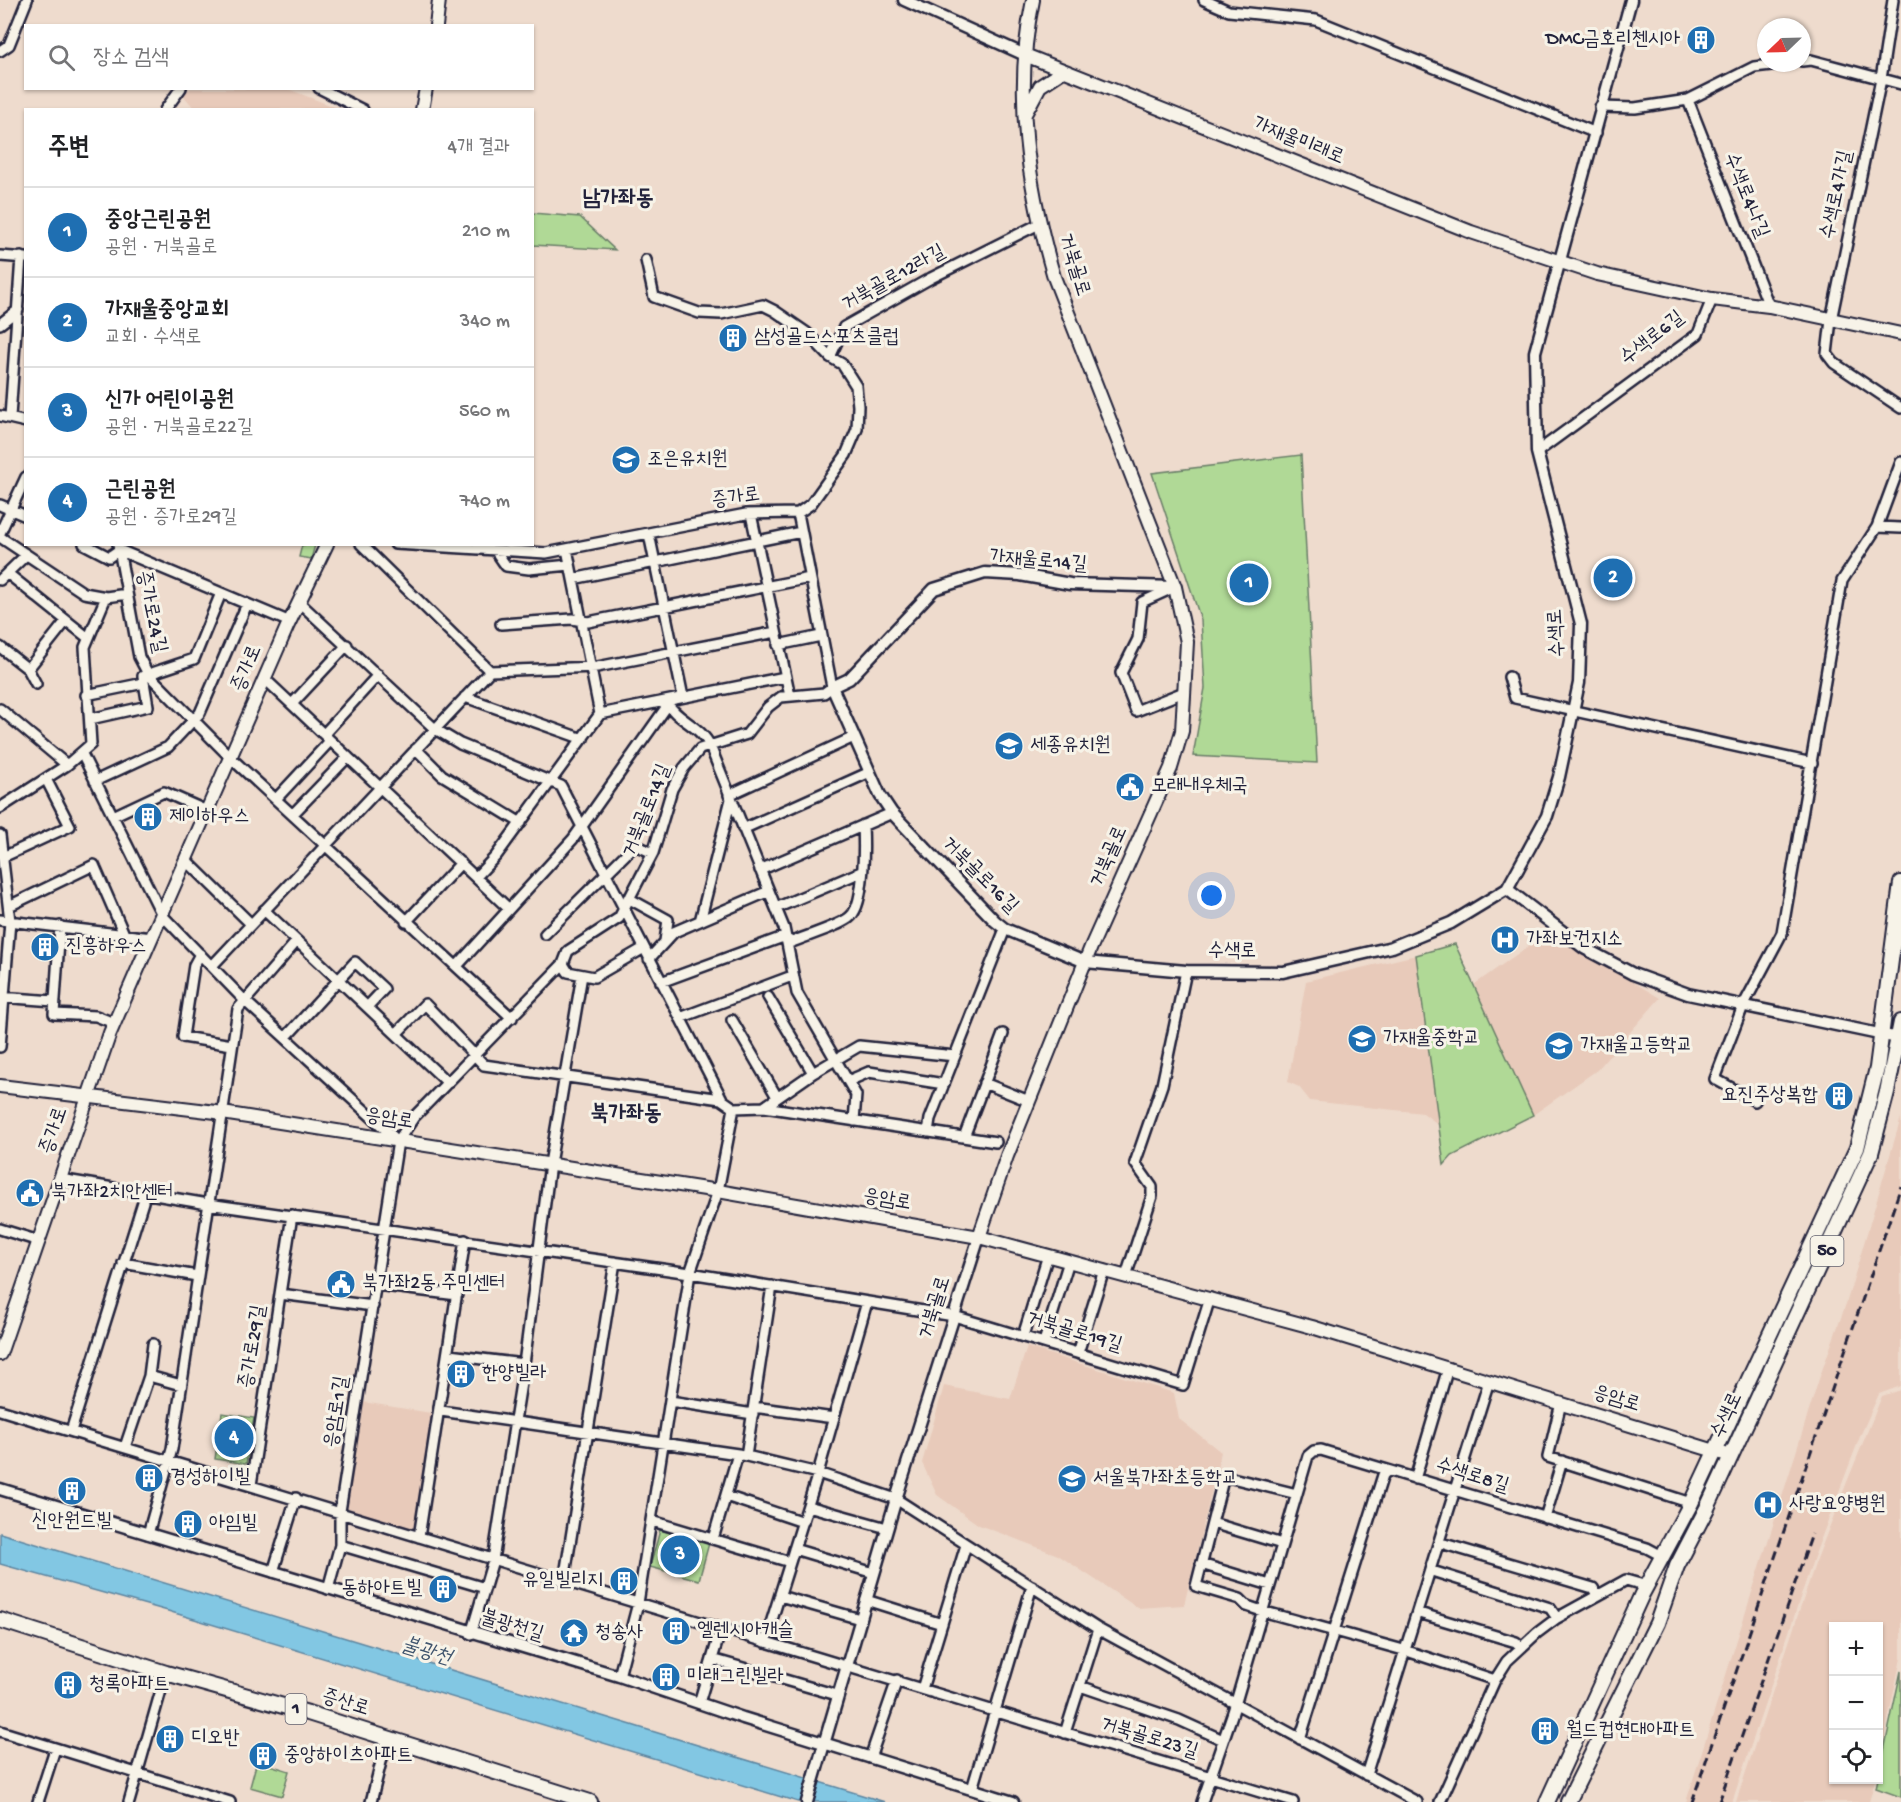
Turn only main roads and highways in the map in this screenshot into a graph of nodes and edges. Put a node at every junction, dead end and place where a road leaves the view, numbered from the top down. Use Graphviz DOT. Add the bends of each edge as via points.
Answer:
graph roads {
  1 [pos="440,0"];
  2 [pos="1033,0"];
  3 [pos="436,24"];
  4 [pos="1025,55"];
  5 [pos="1063,71"];
  6 [pos="426,90"];
  7 [pos="422,108"];
  8 [pos="1023,118"];
  9 [pos="1901,334"];
  10 [pos="326,546"];
  11 [pos="1901,883"];
  12 [pos="1901,1022"];
  13 [pos="0,1086"];
  14 [pos="87,1097"];
  15 [pos="979,1237"];
  16 [pos="0,1354"];
  17 [pos="1714,1450"];
  18 [pos="1731,1456"];
  19 [pos="1,1623"];
  20 [pos="574,1800"];
  21 [pos="590,1802"];
  22 [pos="1547,1802"];
  23 [pos="1568,1802"];
  1 -- 3 [label="main road"];
  2 -- 4 [label="main road, 거북골로"];
  4 -- 5 [label="main road, 가재울미래로"];
  4 -- 8 [label="main road, 거북골로"];
  5 -- 8 [label="main road" via="1040,86"];
  5 -- 9 [label="main road, 가재울미래로" via="1471,232 1597,274"];
  6 -- 7 [label="main road"];
  8 -- 15 [label="main road, 거북골로" via="1054,278 1175,587 1187,642 1182,731 1172,768 1085,962"];
  10 -- 14 [label="main road, 증가로" via="114,1023"];
  11 -- 17 [label="main road, 수색로 / 50" via="1877,1068 1857,1148"];
  12 -- 18 [label="main road, 수색로 / 50" via="1871,1152"];
  13 -- 14 [label="main road, 응암로"];
  14 -- 15 [label="main road, 응암로" via="221,1113 550,1164"];
  14 -- 16 [label="main road, 증가로"];
  15 -- 17 [label="main road, 응암로" via="1210,1298"];
  17 -- 18 [label="main road, 응암로"];
  17 -- 22 [label="main road, 수색로 / 50"];
  18 -- 23 [label="main road, 수색로 / 50" via="1677,1566 1657,1623"];
  19 -- 20 [label="main road, 증산로 / 1" via="387,1738"];
  20 -- 21 [label="main road, 증산로 / 1"];
}
